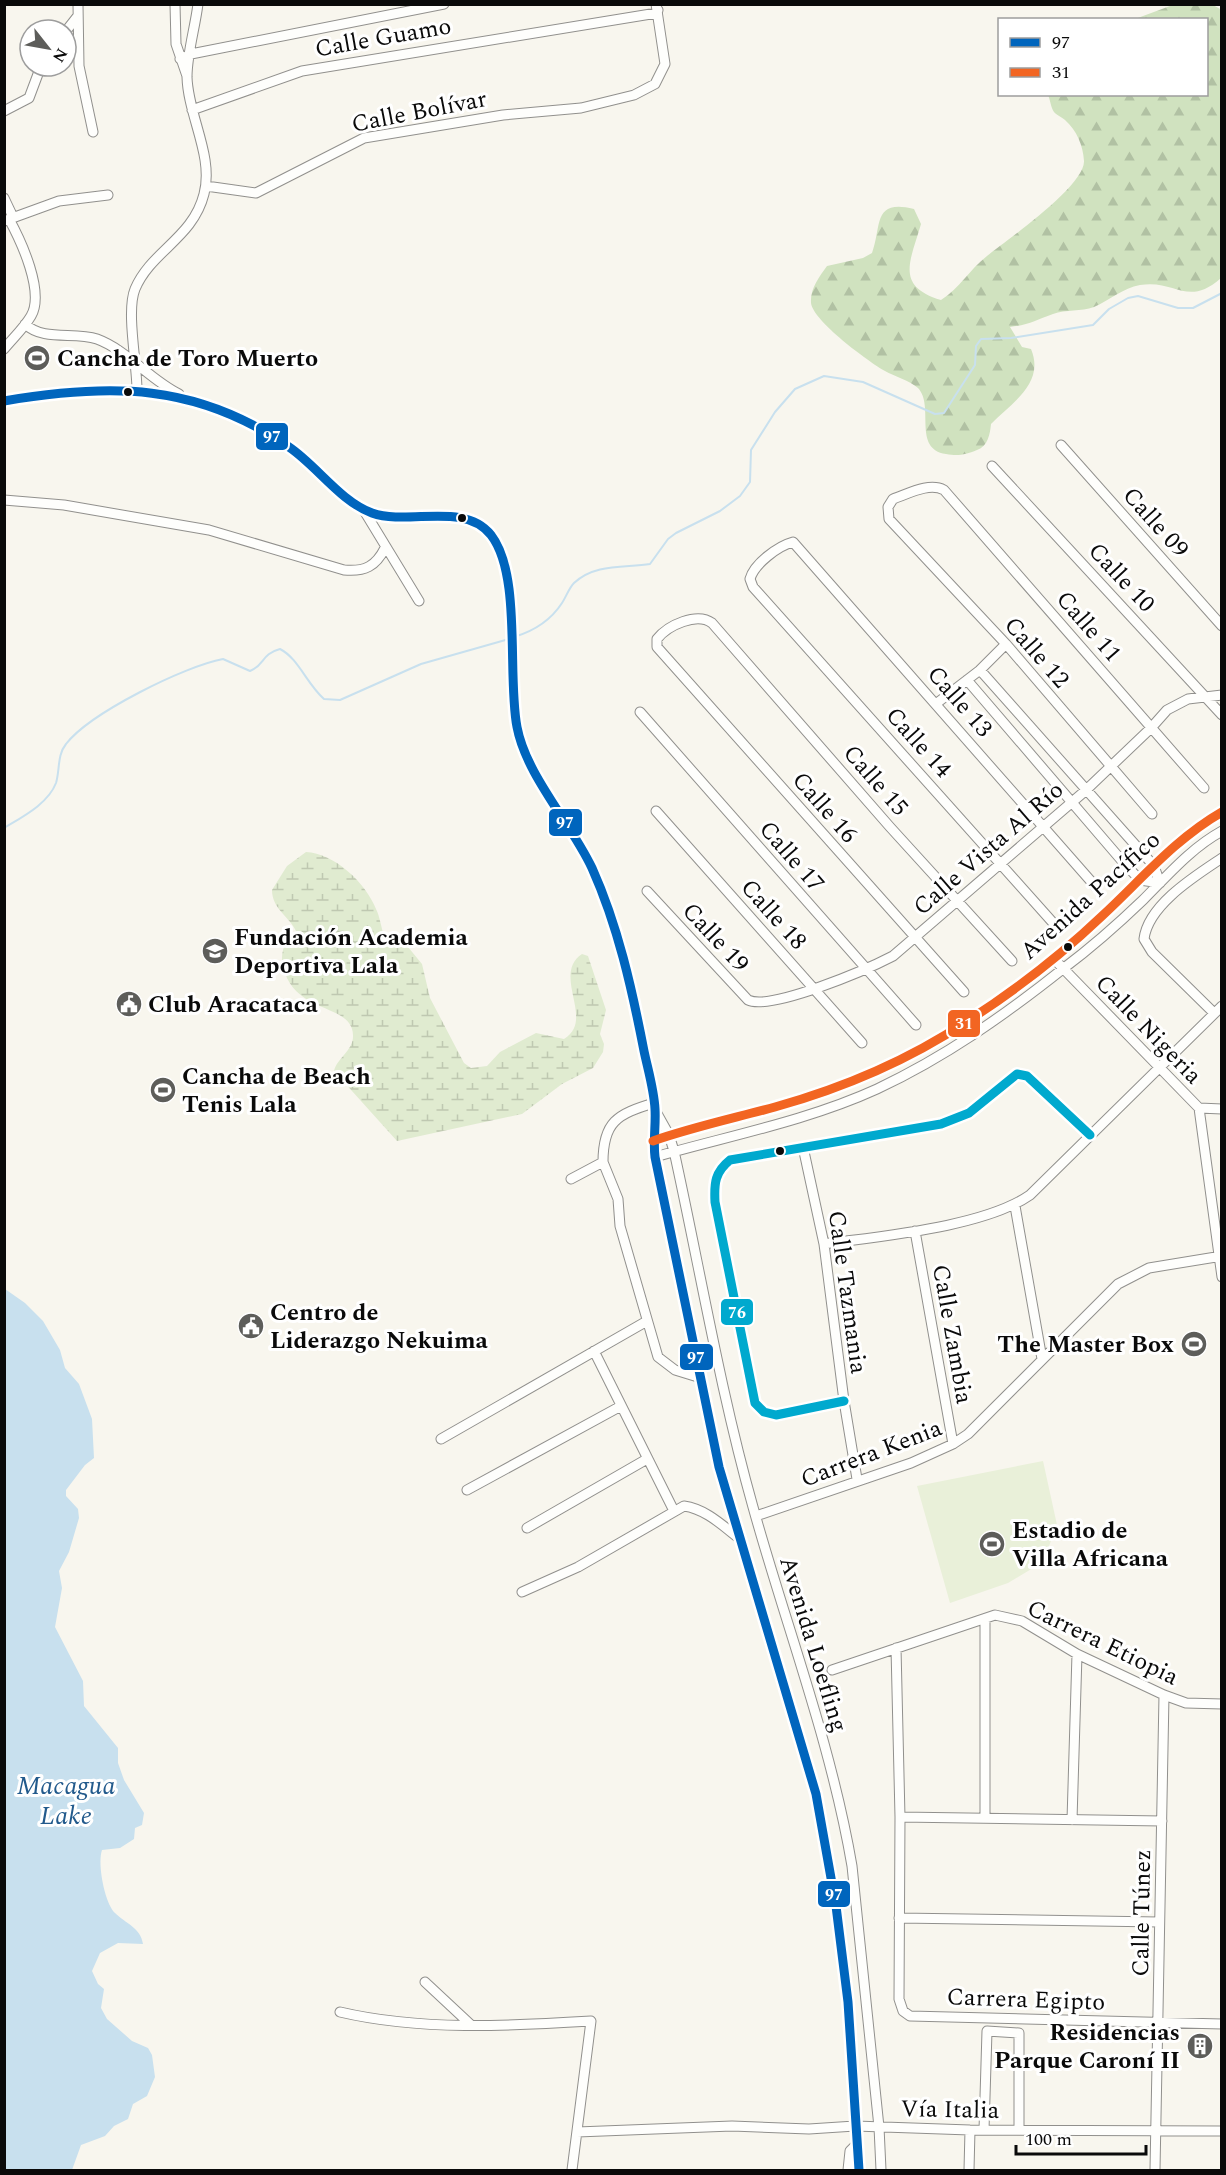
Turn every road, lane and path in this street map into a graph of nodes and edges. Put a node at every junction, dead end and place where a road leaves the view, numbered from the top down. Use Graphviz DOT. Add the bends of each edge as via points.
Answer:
graph roads {
  1 [pos="78,4"];
  2 [pos="175,4"];
  3 [pos="198,4"];
  4 [pos="444,4"];
  5 [pos="658,7"];
  6 [pos="77,17"];
  7 [pos="191,54"];
  8 [pos="180,58"];
  9 [pos="187,76"];
  10 [pos="36,78"];
  11 [pos="192,110"];
  12 [pos="4,111"];
  13 [pos="93,132"];
  14 [pos="206,186"];
  15 [pos="108,195"];
  16 [pos="4,198"];
  17 [pos="9,219"];
  18 [pos="25,324"];
  19 [pos="4,349"];
  20 [pos="137,364"];
  21 [pos="137,390"];
  22 [pos="4,400"];
  23 [pos="203,405"];
  24 [pos="1061,445"];
  25 [pos="992,466"];
  26 [pos="4,500"];
  27 [pos="363,508"];
  28 [pos="889,519"];
  29 [pos="793,542"];
  30 [pos="385,548"];
  31 [pos="419,601"];
  32 [pos="712,623"];
  33 [pos="1221,626"];
  34 [pos="1006,644"];
  35 [pos="980,670"];
  36 [pos="966,680"];
  37 [pos="1221,695"];
  38 [pos="1206,696"];
  39 [pos="937,703"];
  40 [pos="640,712"];
  41 [pos="1221,715"];
  42 [pos="1152,728"];
  43 [pos="1109,766"];
  44 [pos="1204,788"];
  45 [pos="1085,790"];
  46 [pos="1071,802"];
  47 [pos="656,811"];
  48 [pos="1221,812"];
  49 [pos="1152,814"];
  50 [pos="1042,826"];
  51 [pos="1221,831"];
  52 [pos="1221,858"];
  53 [pos="1001,862"];
  54 [pos="1154,866"];
  55 [pos="1140,880"];
  56 [pos="1160,883"];
  57 [pos="1096,887"];
  58 [pos="647,891"];
  59 [pos="957,900"];
  60 [pos="1055,925"];
  61 [pos="914,938"];
  62 [pos="1053,958"];
  63 [pos="1012,961"];
  64 [pos="1064,969"];
  65 [pos="867,970"];
  66 [pos="814,988"];
  67 [pos="964,992"];
  68 [pos="761,1004"];
  69 [pos="1221,1006"];
  70 [pos="1214,1013"];
  71 [pos="916,1025"];
  72 [pos="862,1043"];
  73 [pos="1160,1068"];
  74 [pos="654,1107"];
  75 [pos="1199,1108"];
  76 [pos="1221,1109"];
  77 [pos="669,1135"];
  78 [pos="1090,1135"];
  79 [pos="653,1141"];
  80 [pos="803,1147"];
  81 [pos="674,1151"];
  82 [pos="654,1157"];
  83 [pos="603,1162"];
  84 [pos="571,1179"];
  85 [pos="1015,1206"];
  86 [pos="915,1231"];
  87 [pos="824,1244"];
  88 [pos="1220,1257"];
  89 [pos="1221,1277"];
  90 [pos="647,1321"];
  91 [pos="594,1351"];
  92 [pos="1042,1359"];
  93 [pos="701,1378"];
  94 [pos="844,1401"];
  95 [pos="621,1406"];
  96 [pos="441,1438"];
  97 [pos="953,1444"];
  98 [pos="647,1459"];
  99 [pos="857,1479"];
  100 [pos="467,1490"];
  101 [pos="674,1511"];
  102 [pos="756,1516"];
  103 [pos="527,1528"];
  104 [pos="740,1539"];
  105 [pos="522,1592"];
  106 [pos="985,1619"];
  107 [pos="896,1648"];
  108 [pos="1077,1654"];
  109 [pos="832,1670"];
  110 [pos="1164,1695"];
  111 [pos="1221,1704"];
  112 [pos="900,1817"];
  113 [pos="985,1818"];
  114 [pos="1072,1820"];
  115 [pos="1162,1821"];
  116 [pos="899,1918"];
  117 [pos="1159,1922"];
  118 [pos="425,1982"];
  119 [pos="340,2012"];
  120 [pos="1158,2022"];
  121 [pos="470,2024"];
  122 [pos="1221,2024"];
  123 [pos="879,2127"];
  124 [pos="970,2130"];
  125 [pos="984,2130"];
  126 [pos="1019,2130"];
  127 [pos="1221,2131"];
  128 [pos="577,2132"];
  129 [pos="1155,2132"];
  130 [pos="857,2135"];
  131 [pos="572,2170"];
  132 [pos="848,2170"];
  133 [pos="859,2170"];
  134 [pos="881,2170"];
  135 [pos="969,2170"];
  136 [pos="1155,2170"];
  1 -- 6 [label="street"];
  2 -- 8 [label="street"];
  3 -- 7 [label="street"];
  4 -- 7 [label="street"];
  5 -- 11 [label="street, Calle Guamo" via="302,71"];
  5 -- 14 [label="street, Calle Bolívar" via="665,64 650,89 587,107 503,115 364,138 256,193"];
  6 -- 13 [label="street" via="80,73"];
  7 -- 8 [label="street"];
  7 -- 9 [label="street"];
  8 -- 9 [label="street"];
  9 -- 11 [label="street"];
  10 -- 12 [label="street" via="29,98"];
  11 -- 14 [label="street" via="205,164"];
  14 -- 20 [label="street" via="200,208 187,230 145,271 135,290 132,306"];
  15 -- 17 [label="street" via="59,201"];
  16 -- 17 [label="street"];
  17 -- 18 [label="street" via="27,259 34,289 34,309"];
  18 -- 19 [label="street"];
  18 -- 20 [label="street" via="43,333 97,339"];
  20 -- 21 [label="street"];
  20 -- 23 [label="street" via="162,385"];
  21 -- 22 [label="street" via="70,391"];
  21 -- 23 [label="street"];
  23 -- 27 [label="street" via="276,438"];
  24 -- 33 [label="street, Calle 09"];
  25 -- 38 [label="street, Calle 10"];
  26 -- 30 [label="street" via="64,505 218,531 344,570 372,566"];
  27 -- 30 [label="street"];
  27 -- 74 [label="street" via="390,517 463,518 486,529 497,544 503,558 519,737 597,881 631,989"];
  28 -- 34 [label="street, Calle 12"];
  28 -- 42 [label="street, Calle 11" via="888,507 893,499 928,487 944,490"];
  29 -- 39 [label="street, Calle 13"];
  29 -- 53 [label="street, Calle 14" via="781,546 752,572 753,586"];
  30 -- 31 [label="street"];
  32 -- 59 [label="street, Calle 15"];
  32 -- 61 [label="street, Calle 16" via="697,617 662,633 657,647"];
  34 -- 35 [label="street"];
  34 -- 43 [label="street, Calle 12"];
  35 -- 36 [label="street"];
  35 -- 45 [label="street"];
  36 -- 39 [label="street"];
  36 -- 46 [label="street"];
  37 -- 38 [label="street, Calle Vista Al Río"];
  38 -- 41 [label="street, Calle 10"];
  38 -- 42 [label="street, Calle Vista Al Río" via="1177,703"];
  39 -- 50 [label="street, Calle 13"];
  40 -- 65 [label="street, Calle 17"];
  42 -- 43 [label="street, Calle Vista Al Río"];
  42 -- 44 [label="street, Calle 11"];
  43 -- 45 [label="street, Calle Vista Al Río"];
  43 -- 49 [label="street, Calle 12"];
  45 -- 46 [label="street, Calle Vista Al Río"];
  45 -- 54 [label="street"];
  46 -- 50 [label="street, Calle Vista Al Río"];
  46 -- 55 [label="street"];
  47 -- 66 [label="street, Calle 18"];
  48 -- 54 [label="street, Avenida Pacífico" via="1194,829"];
  50 -- 53 [label="street, Calle Vista Al Río"];
  50 -- 57 [label="street, Calle 13"];
  51 -- 56 [label="street, Avenida Pacífico" via="1183,859"];
  52 -- 70 [label="street" via="1182,885 1149,920 1144,939 1152,952"];
  53 -- 59 [label="street, Calle Vista Al Río"];
  53 -- 60 [label="street, Calle 14"];
  54 -- 55 [label="street, Avenida Pacífico"];
  54 -- 56 [label="street"];
  55 -- 56 [label="street"];
  55 -- 62 [label="street, Avenida Pacífico"];
  56 -- 64 [label="street, Avenida Pacífico"];
  58 -- 68 [label="street, Calle 19" via="748,1000"];
  59 -- 61 [label="street, Calle Vista Al Río"];
  59 -- 63 [label="street, Calle 15"];
  61 -- 65 [label="street, Calle Vista Al Río" via="893,956"];
  61 -- 67 [label="street, Calle 16"];
  62 -- 64 [label="street, Calle Nigeria"];
  62 -- 77 [label="street, Avenida Pacífico" via="967,1022 868,1075 776,1107"];
  64 -- 73 [label="street, Calle Nigeria"];
  64 -- 81 [label="street, Avenida Pacífico" via="975,1035 874,1090"];
  65 -- 66 [label="street, Calle Vista Al Río"];
  65 -- 71 [label="street, Calle 17"];
  66 -- 68 [label="street, Calle Vista Al Río"];
  66 -- 72 [label="street, Calle 18"];
  69 -- 70 [label="street"];
  70 -- 73 [label="street"];
  73 -- 75 [label="street, Calle Nigeria"];
  73 -- 78 [label="street"];
  74 -- 77 [label="street, Avenida Loefling"];
  74 -- 79 [label="street, Avenida Loefling"];
  74 -- 83 [label="street" via="616,1118 603,1140"];
  75 -- 76 [label="street"];
  75 -- 88 [label="street, Calle Nigeria"];
  77 -- 79 [label="street, Avenida Pacífico"];
  77 -- 81 [label="street, Avenida Loefling"];
  78 -- 80 [label="street" via="1027,1076 1017,1074 969,1113 954,1120"];
  78 -- 85 [label="street" via="1030,1196"];
  79 -- 82 [label="street, Avenida Loefling"];
  80 -- 87 [label="street, Calle Tazmania"];
  80 -- 94 [label="street" via="730,1160 719,1169 714,1183 715,1202 755,1403 764,1412 776,1415"];
  81 -- 82 [label="street, Avenida Pacífico"];
  81 -- 102 [label="street, Avenida Loefling"];
  82 -- 93 [label="street, Avenida Loefling"];
  83 -- 84 [label="street"];
  83 -- 90 [label="street" via="618,1199 620,1226"];
  85 -- 86 [label="street"];
  85 -- 92 [label="street"];
  86 -- 87 [label="street"];
  86 -- 97 [label="street, Calle Zambia"];
  87 -- 94 [label="street, Calle Tazmania"];
  88 -- 89 [label="street, Calle Nigeria"];
  88 -- 92 [label="street, Carrera Kenia" via="1149,1268 1131,1275"];
  90 -- 91 [label="street"];
  90 -- 93 [label="street" via="658,1357 675,1370"];
  91 -- 95 [label="street"];
  91 -- 96 [label="street"];
  92 -- 97 [label="street, Carrera Kenia" via="968,1434"];
  93 -- 104 [label="street, Avenida Loefling" via="719,1467"];
  94 -- 99 [label="street, Calle Tazmania"];
  95 -- 98 [label="street"];
  95 -- 100 [label="street"];
  97 -- 99 [label="street, Carrera Kenia" via="911,1463"];
  98 -- 101 [label="street"];
  98 -- 103 [label="street"];
  99 -- 102 [label="street, Carrera Kenia"];
  101 -- 104 [label="street" via="694,1507"];
  101 -- 105 [label="street" via="578,1567"];
  102 -- 123 [label="street, Avenida Loefling" via="846,1827"];
  104 -- 130 [label="street, Avenida Loefling" via="801,1738 825,1835 848,2002"];
  106 -- 107 [label="street, Carrera Etiopia"];
  106 -- 108 [label="street, Carrera Etiopia" via="995,1615 1022,1622"];
  106 -- 113 [label="street"];
  107 -- 109 [label="street, Carrera Etiopia"];
  107 -- 112 [label="street"];
  108 -- 110 [label="street, Carrera Etiopia"];
  108 -- 114 [label="street"];
  110 -- 111 [label="street, Carrera Etiopia" via="1186,1703"];
  110 -- 115 [label="street, Calle Túnez"];
  112 -- 113 [label="street"];
  112 -- 116 [label="street"];
  113 -- 114 [label="street"];
  114 -- 115 [label="street"];
  115 -- 117 [label="street, Calle Túnez"];
  116 -- 117 [label="street"];
  116 -- 120 [label="street, Carrera Egipto" via="899,1999 903,2011 910,2016"];
  117 -- 120 [label="street, Calle Túnez"];
  118 -- 121 [label="street"];
  119 -- 121 [label="street" via="383,2022"];
  120 -- 122 [label="street, Carrera Egipto"];
  120 -- 129 [label="street, Calle Túnez"];
  121 -- 128 [label="street" via="591,2021"];
  123 -- 124 [label="street, Vía Italia"];
  123 -- 130 [label="street, Vía Italia"];
  123 -- 134 [label="street, Avenida Loefling"];
  124 -- 125 [label="street, Vía Italia"];
  124 -- 135 [label="street"];
  125 -- 126 [label="street, Vía Italia"];
  125 -- 126 [label="street" via="987,2031 1019,2032"];
  126 -- 129 [label="street, Vía Italia"];
  127 -- 129 [label="street, Vía Italia"];
  128 -- 130 [label="street, Vía Italia" via="732,2126"];
  128 -- 131 [label="street"];
  129 -- 136 [label="street, Calle Túnez"];
  130 -- 132 [label="street"];
  130 -- 133 [label="street, Avenida Loefling"];
}
